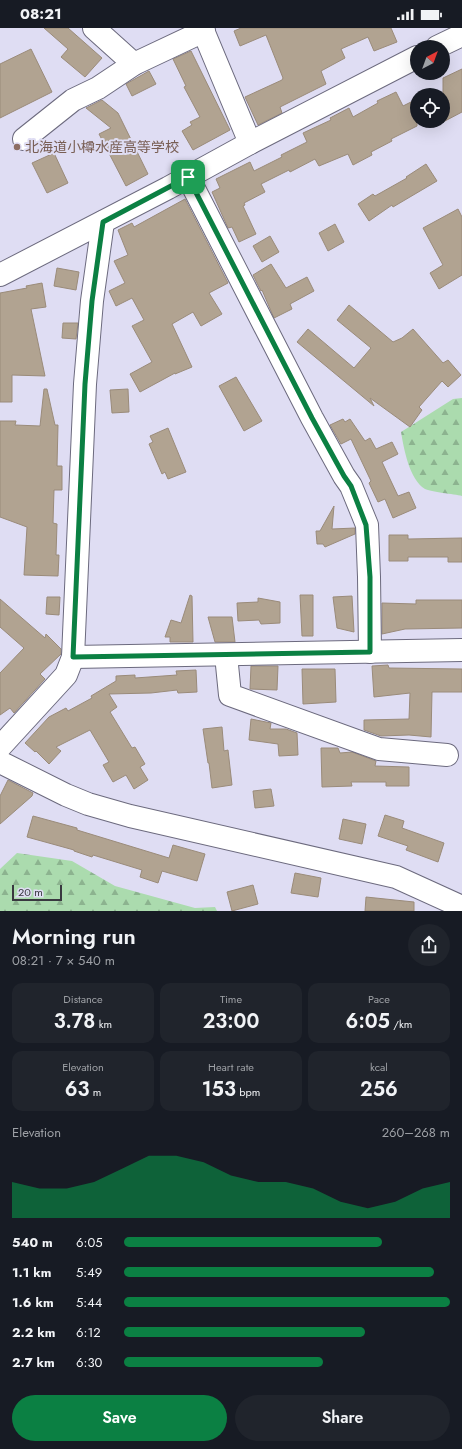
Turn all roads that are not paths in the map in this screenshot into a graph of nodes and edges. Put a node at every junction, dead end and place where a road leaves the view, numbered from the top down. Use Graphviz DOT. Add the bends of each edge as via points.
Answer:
graph roads {
  1 [pos="94,28"];
  2 [pos="203,30"];
  3 [pos="462,35"];
  4 [pos="450,41"];
  5 [pos="410,61"];
  6 [pos="134,64"];
  7 [pos="24,139"];
  8 [pos="250,143"];
  9 [pos="188,177"];
  10 [pos="103,222"];
  11 [pos="0,275"];
  12 [pos="462,650"];
  13 [pos="370,652"];
  14 [pos="226,655"];
  15 [pos="73,657"];
  16 [pos="0,747"];
  17 [pos="447,755"];
  18 [pos="0,762"];
  19 [pos="462,907"];
  1 -- 6 [label="street"];
  2 -- 6 [label="street"];
  2 -- 8 [label="street"];
  3 -- 4 [label="street"];
  5 -- 8 [label="street"];
  6 -- 7 [label="street" via="98,88 73,100"];
  8 -- 9 [label="street"];
  9 -- 10 [label="street"];
  9 -- 13 [label="street" via="312,418 351,486 366,525 370,577"];
  10 -- 11 [label="street"];
  10 -- 15 [label="street" via="92,301 85,384"];
  12 -- 13 [label="street"];
  13 -- 14 [label="street"];
  14 -- 15 [label="street"];
  14 -- 17 [label="street" via="230,695 379,749"];
  15 -- 16 [label="street" via="66,676"];
  18 -- 19 [label="street" via="88,804 396,877"];
}
